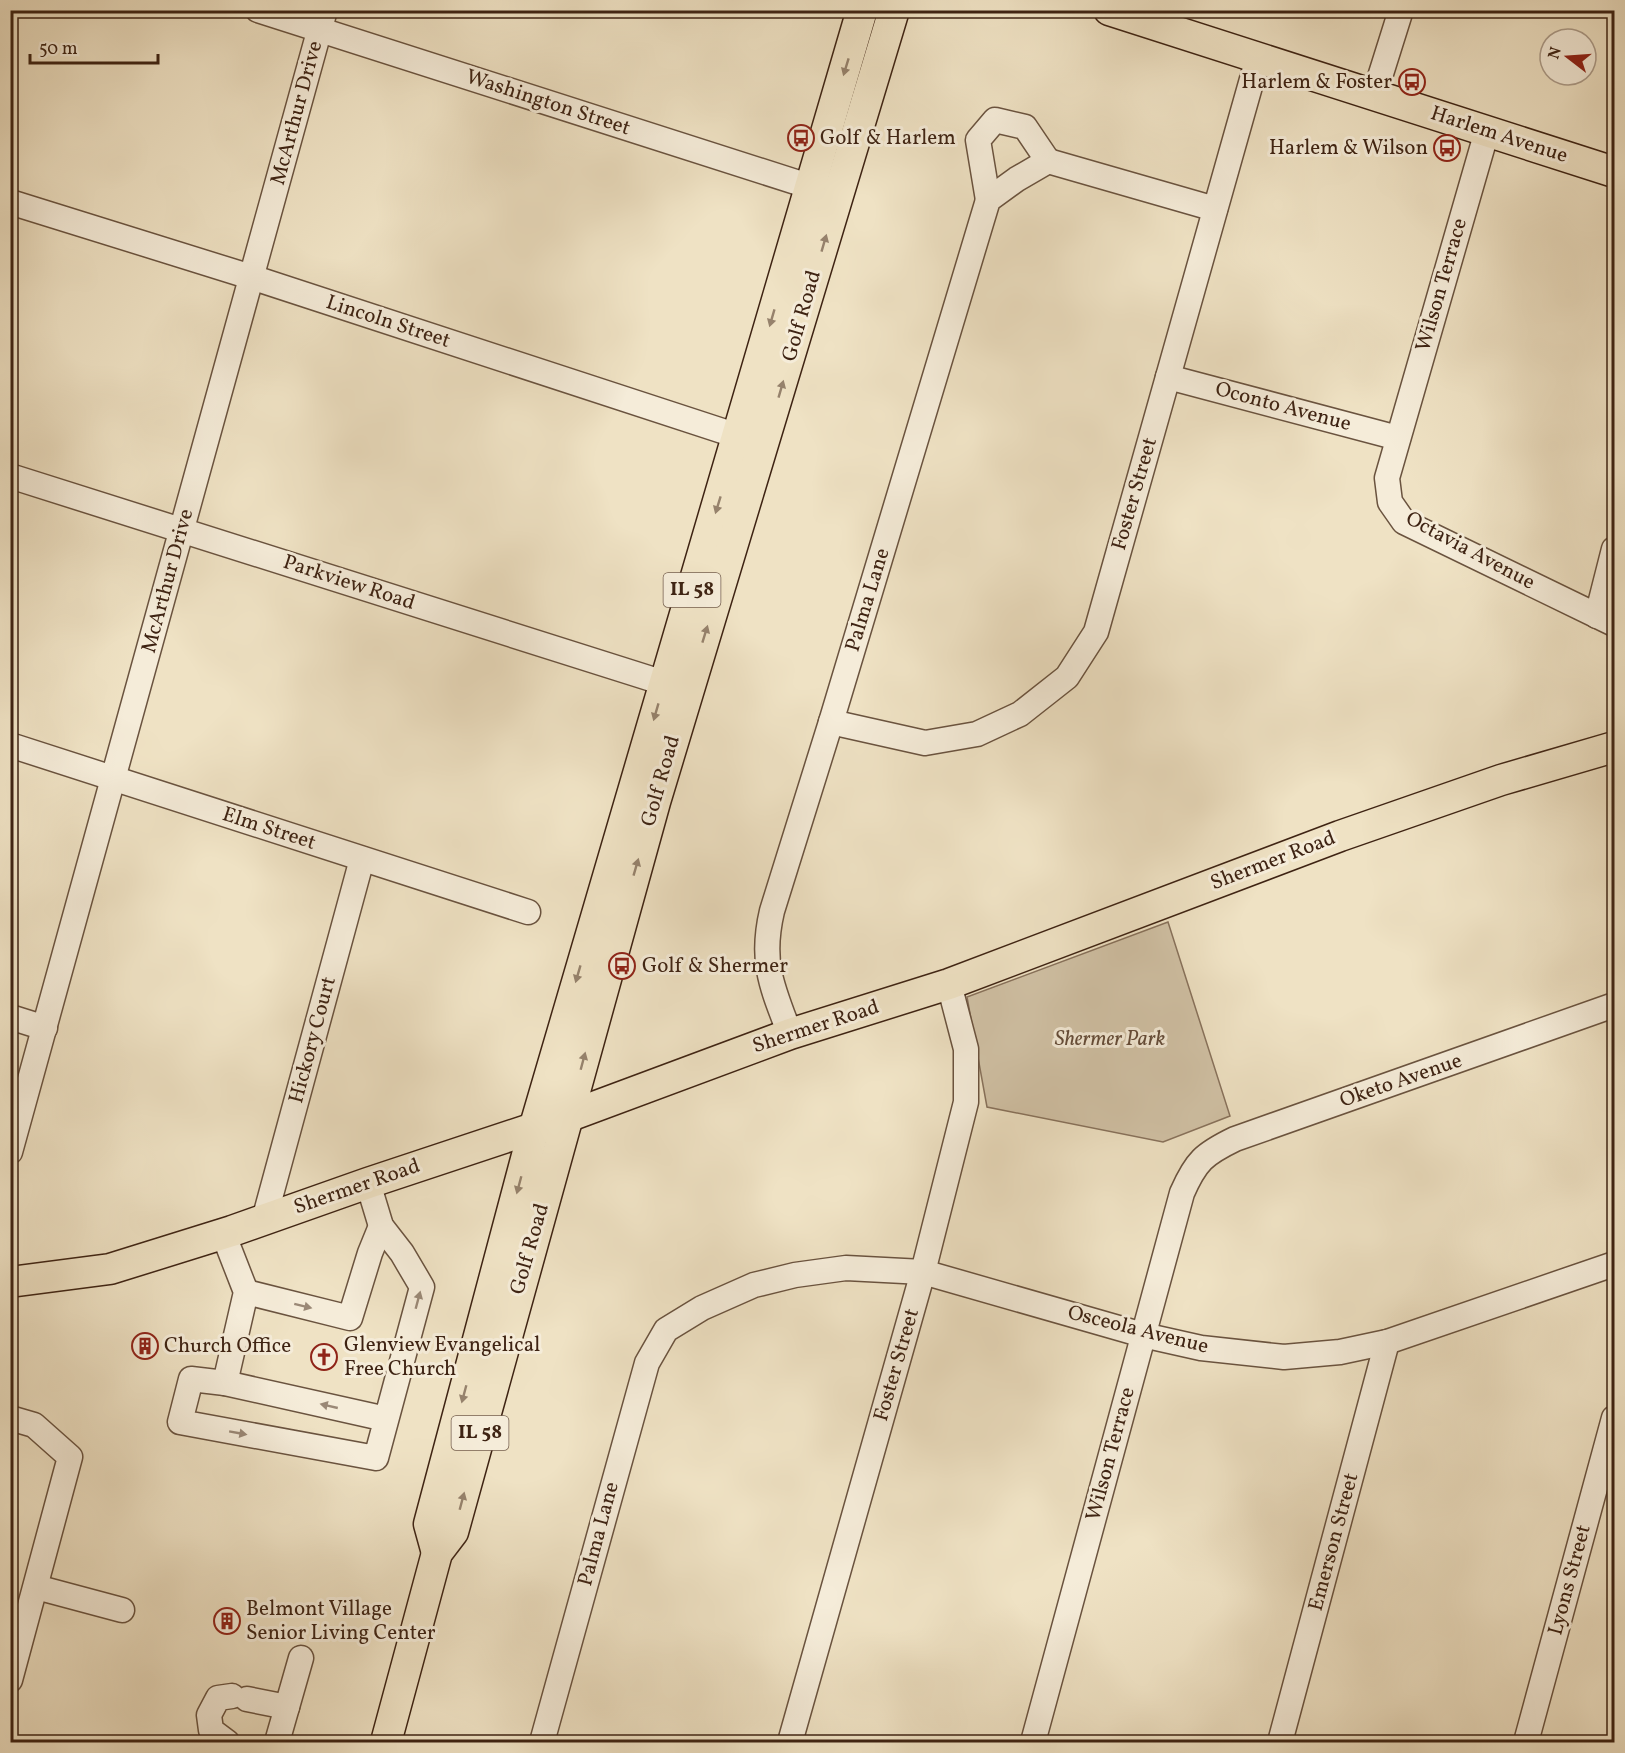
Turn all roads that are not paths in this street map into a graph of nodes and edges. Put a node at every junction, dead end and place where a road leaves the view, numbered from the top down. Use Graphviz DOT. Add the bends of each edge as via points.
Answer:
graph roads {
  1 [pos="258,10"];
  2 [pos="894,10"];
  3 [pos="911,10"];
  4 [pos="1109,10"];
  5 [pos="1401,10"];
  6 [pos="861,12"];
  7 [pos="322,20"];
  8 [pos="880,54"];
  9 [pos="1258,58"];
  10 [pos="1374,96"];
  11 [pos="1487,131"];
  12 [pos="1048,161"];
  13 [pos="1614,172"];
  14 [pos="824,191"];
  15 [pos="988,200"];
  16 [pos="10,202"];
  17 [pos="1215,209"];
  18 [pos="251,278"];
  19 [pos="1168,377"];
  20 [pos="1398,438"];
  21 [pos="751,440"];
  22 [pos="10,476"];
  23 [pos="182,530"];
  24 [pos="1614,549"];
  25 [pos="1606,620"];
  26 [pos="676,686"];
  27 [pos="831,722"];
  28 [pos="10,745"];
  29 [pos="1614,747"];
  30 [pos="114,778"];
  31 [pos="362,859"];
  32 [pos="528,912"];
  33 [pos="949,984"];
  34 [pos="1614,1005"];
  35 [pos="10,1017"];
  36 [pos="45,1028"];
  37 [pos="790,1034"];
  38 [pos="567,1117"];
  39 [pos="534,1129"];
  40 [pos="10,1152"];
  41 [pos="1193,1168"];
  42 [pos="368,1183"];
  43 [pos="264,1220"];
  44 [pos="381,1226"];
  45 [pos="223,1233"];
  46 [pos="1614,1264"];
  47 [pos="923,1272"];
  48 [pos="13,1284"];
  49 [pos="246,1292"];
  50 [pos="666,1330"];
  51 [pos="1143,1335"];
  52 [pos="1387,1342"];
  53 [pos="225,1383"];
  54 [pos="10,1418"];
  55 [pos="1614,1418"];
  56 [pos="386,1419"];
  57 [pos="437,1553"];
  58 [pos="36,1587"];
  59 [pos="122,1610"];
  60 [pos="301,1658"];
  61 [pos="10,1680"];
  62 [pos="287,1707"];
  63 [pos="227,1743"];
  64 [pos="278,1743"];
  65 [pos="386,1743"];
  66 [pos="542,1743"];
  67 [pos="790,1743"];
  68 [pos="1033,1743"];
  69 [pos="1280,1743"];
  70 [pos="1526,1743"];
  1 -- 7 [label="street, Washington Street"];
  2 -- 8 [label="main road, Golf Road / IL 58"];
  3 -- 8 [label="main road"];
  4 -- 9 [label="main road, Harlem Avenue"];
  5 -- 10 [label="street"];
  6 -- 14 [label="main road, Golf Road / IL 58, one-way"];
  7 -- 14 [label="street, Washington Street"];
  7 -- 18 [label="street, McArthur Drive"];
  8 -- 14 [label="main road, Golf Road / IL 58"];
  9 -- 10 [label="main road, Harlem Avenue"];
  9 -- 17 [label="street, Foster Street"];
  10 -- 11 [label="main road, Harlem Avenue"];
  11 -- 13 [label="main road, Harlem Avenue"];
  11 -- 20 [label="street, Wilson Terrace"];
  12 -- 15 [label="street"];
  12 -- 15 [label="street" via="1025,127 995,120 978,140"];
  12 -- 17 [label="street"];
  14 -- 21 [label="main road, Golf Road / IL 58"];
  15 -- 27 [label="street, Palma Lane"];
  16 -- 18 [label="street, Lincoln Street"];
  17 -- 19 [label="street, Foster Street"];
  18 -- 21 [label="street, Lincoln Street"];
  18 -- 23 [label="street, McArthur Drive"];
  19 -- 20 [label="street, Oconto Avenue"];
  19 -- 27 [label="street, Foster Street" via="1096,632 1067,677 1020,714 977,734 926,743"];
  20 -- 25 [label="street, Octavia Avenue" via="1387,478 1390,502 1404,522"];
  21 -- 26 [label="main road, Golf Road / IL 58"];
  22 -- 23 [label="street, Parkview Road"];
  23 -- 26 [label="street, Parkview Road"];
  23 -- 30 [label="street, McArthur Drive"];
  24 -- 25 [label="street"];
  38 -- 26 [label="main road, Golf Road / IL 58, one-way" via="620,923"];
  26 -- 39 [label="main road, Golf Road / IL 58, one-way"];
  27 -- 37 [label="street, Palma Lane" via="766,936 775,995"];
  28 -- 30 [label="street, Elm Street"];
  29 -- 33 [label="main road, Shermer Road" via="1501,780 1340,836"];
  30 -- 31 [label="street, Elm Street"];
  30 -- 36 [label="street, McArthur Drive"];
  31 -- 32 [label="street, Elm Street"];
  31 -- 43 [label="street, Hickory Court"];
  33 -- 37 [label="main road, Shermer Road"];
  33 -- 47 [label="street, Foster Street" via="966,1049 966,1102"];
  34 -- 41 [label="street, Oketo Avenue" via="1235,1139 1211,1151"];
  35 -- 36 [label="street"];
  36 -- 40 [label="street, McArthur Drive"];
  37 -- 38 [label="main road, Shermer Road"];
  38 -- 39 [label="main road, Shermer Road"];
  57 -- 38 [label="main road, Golf Road / IL 58, one-way" via="453,1532"];
  39 -- 42 [label="main road, Shermer Road"];
  39 -- 57 [label="main road, Golf Road / IL 58, one-way" via="429,1524"];
  41 -- 51 [label="street, Wilson Terrace" via="1182,1193"];
  42 -- 43 [label="main road, Shermer Road"];
  42 -- 44 [label="street"];
  43 -- 45 [label="main road, Shermer Road"];
  49 -- 44 [label="street, one-way" via="350,1318"];
  56 -- 44 [label="street, one-way" via="422,1287"];
  45 -- 48 [label="main road, Shermer Road" via="110,1269"];
  45 -- 49 [label="street"];
  46 -- 52 [label="street, Osceola Avenue"];
  47 -- 50 [label="street, Osceola Avenue" via="846,1268 795,1275 754,1285 702,1308"];
  47 -- 51 [label="street, Osceola Avenue"];
  47 -- 67 [label="street, Foster Street"];
  49 -- 53 [label="street"];
  50 -- 66 [label="street, Palma Lane" via="646,1363"];
  51 -- 52 [label="street, Osceola Avenue" via="1201,1348 1284,1357 1340,1352"];
  51 -- 68 [label="street, Wilson Terrace"];
  52 -- 69 [label="street, Emerson Street"];
  56 -- 53 [label="street, one-way"];
  53 -- 56 [label="street, one-way" via="191,1379 180,1422 376,1458"];
  54 -- 58 [label="street" via="34,1425 70,1457"];
  55 -- 70 [label="street, Lyons Street"];
  57 -- 65 [label="main road, Golf Road / IL 58"];
  58 -- 59 [label="street"];
  58 -- 61 [label="street"];
  60 -- 62 [label="street"];
  62 -- 63 [label="street" via="239,1697 218,1698 209,1715 211,1730"];
  62 -- 64 [label="street"];
}
